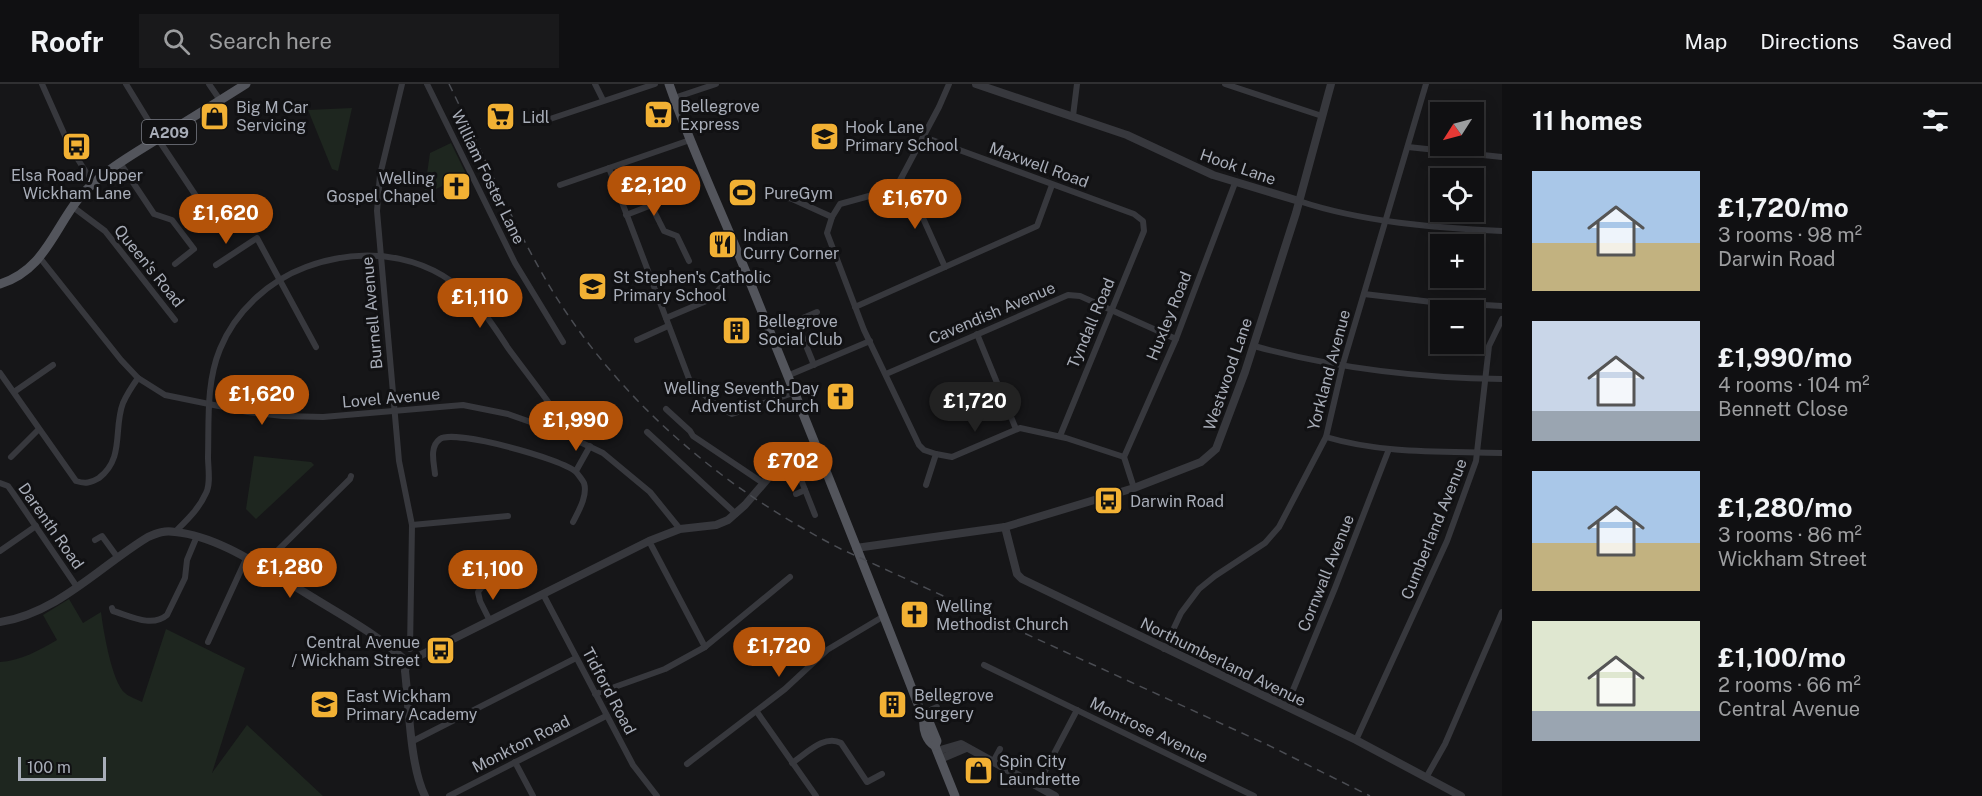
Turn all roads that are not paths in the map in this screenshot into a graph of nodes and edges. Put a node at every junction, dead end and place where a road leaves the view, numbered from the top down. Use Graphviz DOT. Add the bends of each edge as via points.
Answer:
graph roads {
  1 [pos="42,84"];
  2 [pos="126,84"];
  3 [pos="209,84"];
  4 [pos="246,84"];
  5 [pos="402,84"];
  6 [pos="427,84"];
  7 [pos="595,84"];
  8 [pos="655,84"];
  9 [pos="669,84"];
  10 [pos="716,84"];
  11 [pos="949,84"];
  12 [pos="976,84"];
  13 [pos="1077,84"];
  14 [pos="1225,84"];
  15 [pos="1330,84"];
  16 [pos="1426,84"];
  17 [pos="674,98"];
  18 [pos="220,100"];
  19 [pos="603,100"];
  20 [pos="1073,116"];
  21 [pos="1322,116"];
  22 [pos="544,121"];
  23 [pos="924,137"];
  24 [pos="159,139"];
  25 [pos="690,140"];
  26 [pos="1408,147"];
  27 [pos="1502,157"];
  28 [pos="120,163"];
  29 [pos="609,168"];
  30 [pos="902,179"];
  31 [pos="93,183"];
  32 [pos="1235,183"];
  33 [pos="560,185"];
  34 [pos="1052,185"];
  35 [pos="678,199"];
  36 [pos="782,199"];
  37 [pos="1299,201"];
  38 [pos="651,205"];
  39 [pos="73,207"];
  40 [pos="220,215"];
  41 [pos="626,215"];
  42 [pos="832,217"];
  43 [pos="1386,219"];
  44 [pos="1143,220"];
  45 [pos="1502,231"];
  46 [pos="380,255"];
  47 [pos="40,258"];
  48 [pos="689,261"];
  49 [pos="175,264"];
  50 [pos="216,266"];
  51 [pos="945,267"];
  52 [pos="279,280"];
  53 [pos="0,284"];
  54 [pos="722,286"];
  55 [pos="1364,294"];
  56 [pos="1502,306"];
  57 [pos="855,307"];
  58 [pos="1111,311"];
  59 [pos="817,312"];
  60 [pos="666,318"];
  61 [pos="1502,319"];
  62 [pos="175,320"];
  63 [pos="668,326"];
  64 [pos="977,334"];
  65 [pos="1176,339"];
  66 [pos="637,340"];
  67 [pos="870,341"];
  68 [pos="563,342"];
  69 [pos="1254,346"];
  70 [pos="316,347"];
  71 [pos="1343,364"];
  72 [pos="53,365"];
  73 [pos="814,365"];
  74 [pos="0,373"];
  75 [pos="885,374"];
  76 [pos="787,376"];
  77 [pos="138,378"];
  78 [pos="1486,379"];
  79 [pos="1502,379"];
  80 [pos="14,392"];
  81 [pos="793,393"];
  82 [pos="209,404"];
  83 [pos="666,409"];
  84 [pos="396,411"];
  85 [pos="559,417"];
  86 [pos="39,429"];
  87 [pos="1016,429"];
  88 [pos="559,432"];
  89 [pos="647,432"];
  90 [pos="1059,436"];
  91 [pos="1326,437"];
  92 [pos="588,445"];
  93 [pos="1389,449"];
  94 [pos="1478,452"];
  95 [pos="818,453"];
  96 [pos="1502,453"];
  97 [pos="936,454"];
  98 [pos="10,457"];
  99 [pos="1124,457"];
  100 [pos="794,462"];
  101 [pos="576,471"];
  102 [pos="435,474"];
  103 [pos="351,476"];
  104 [pos="0,483"];
  105 [pos="763,483"];
  106 [pos="926,485"];
  107 [pos="1134,488"];
  108 [pos="805,490"];
  109 [pos="796,494"];
  110 [pos="736,514"];
  111 [pos="815,515"];
  112 [pos="508,516"];
  113 [pos="573,522"];
  114 [pos="412,525"];
  115 [pos="36,526"];
  116 [pos="1005,527"];
  117 [pos="680,529"];
  118 [pos="175,532"];
  119 [pos="197,536"];
  120 [pos="95,540"];
  121 [pos="649,541"];
  122 [pos="856,549"];
  123 [pos="0,552"];
  124 [pos="118,558"];
  125 [pos="246,559"];
  126 [pos="261,567"];
  127 [pos="789,577"];
  128 [pos="495,580"];
  129 [pos="77,587"];
  130 [pos="543,594"];
  131 [pos="112,608"];
  132 [pos="1502,612"];
  133 [pos="884,616"];
  134 [pos="490,621"];
  135 [pos="0,622"];
  136 [pos="208,642"];
  137 [pos="705,647"];
  138 [pos="410,649"];
  139 [pos="1164,649"];
  140 [pos="576,658"];
  141 [pos="406,662"];
  142 [pos="984,665"];
  143 [pos="595,694"];
  144 [pos="937,707"];
  145 [pos="1286,707"];
  146 [pos="1077,710"];
  147 [pos="758,712"];
  148 [pos="606,716"];
  149 [pos="923,717"];
  150 [pos="1356,740"];
  151 [pos="413,741"];
  152 [pos="1000,749"];
  153 [pos="937,752"];
  154 [pos="516,762"];
  155 [pos="993,762"];
  156 [pos="792,763"];
  157 [pos="687,764"];
  158 [pos="882,774"];
  159 [pos="1427,776"];
  160 [pos="1037,786"];
  161 [pos="420,787"];
  162 [pos="1240,793"];
  163 [pos="415,796"];
  164 [pos="425,796"];
  165 [pos="449,796"];
  166 [pos="533,796"];
  167 [pos="657,796"];
  168 [pos="816,796"];
  169 [pos="955,796"];
  170 [pos="1055,796"];
  171 [pos="1254,796"];
  172 [pos="1461,796"];
  1 -- 31 [label="street" via="70,147"];
  2 -- 24 [label="street"];
  3 -- 18 [label="street"];
  4 -- 18 [label="main road, A209"];
  5 -- 46 [label="street, Burnell Avenue" via="380,175"];
  6 -- 68 [label="street, William Foster Lane" via="515,263"];
  7 -- 19 [label="street"];
  8 -- 19 [label="street"];
  9 -- 17 [label="main road"];
  10 -- 17 [label="street"];
  11 -- 23 [label="street"];
  12 -- 20 [label="street, Hook Lane"];
  13 -- 20 [label="street"];
  14 -- 21 [label="street"];
  15 -- 21 [label="street, Westwood Lane"];
  16 -- 26 [label="street, Yorkland Avenue"];
  17 -- 25 [label="main road"];
  18 -- 24 [label="main road, A209"];
  19 -- 22 [label="street"];
  20 -- 32 [label="street, Hook Lane" via="1127,135"];
  21 -- 37 [label="street, Westwood Lane"];
  23 -- 30 [label="street"];
  23 -- 34 [label="street, Maxwell Road"];
  24 -- 28 [label="main road, A209"];
  24 -- 40 [label="street" via="212,220"];
  25 -- 29 [label="street"];
  25 -- 76 [label="main road"];
  26 -- 27 [label="street"];
  26 -- 43 [label="street, Yorkland Avenue"];
  28 -- 31 [label="main road, A209"];
  28 -- 49 [label="street" via="154,214 172,220 194,249"];
  29 -- 33 [label="street"];
  29 -- 41 [label="street"];
  30 -- 42 [label="street" via="891,190 840,204"];
  30 -- 51 [label="street"];
  31 -- 39 [label="main road, A209"];
  32 -- 37 [label="street, Hook Lane"];
  32 -- 65 [label="street, Huxley Road"];
  34 -- 44 [label="street, Maxwell Road"];
  34 -- 51 [label="street" via="1037,226"];
  35 -- 38 [label="street"];
  36 -- 42 [label="street" via="790,198"];
  37 -- 43 [label="street, Hook Lane"];
  37 -- 69 [label="street, Westwood Lane"];
  38 -- 41 [label="street"];
  38 -- 48 [label="street" via="664,231 677,236"];
  39 -- 47 [label="main road, A209"];
  39 -- 62 [label="street, Queen's Road" via="105,231"];
  41 -- 60 [label="street"];
  42 -- 57 [label="street" via="828,238"];
  43 -- 45 [label="street, Hook Lane"];
  43 -- 55 [label="street, Yorkland Avenue"];
  44 -- 58 [label="street, Tyndall Road" via="1144,231"];
  46 -- 52 [label="street, Lovel Avenue" via="320,261"];
  46 -- 84 [label="street, Burnell Avenue"];
  46 -- 85 [label="street, Lovel Avenue" via="420,263 460,288 479,307"];
  47 -- 53 [label="main road, A209" via="24,273"];
  47 -- 77 [label="street, Lovel Avenue"];
  50 -- 52 [label="street" via="257,238"];
  51 -- 57 [label="street"];
  52 -- 70 [label="street"];
  52 -- 82 [label="street, Lovel Avenue" via="256,297 227,336 216,363"];
  54 -- 60 [label="street" via="711,299"];
  55 -- 56 [label="street"];
  55 -- 71 [label="street, Yorkland Avenue"];
  57 -- 67 [label="street"];
  58 -- 64 [label="street, Cavendish Avenue" via="1080,296 1068,295"];
  58 -- 65 [label="street, Cavendish Avenue"];
  58 -- 90 [label="street, Tyndall Road"];
  59 -- 73 [label="street" via="796,321"];
  60 -- 63 [label="street"];
  61 -- 78 [label="street, Cumberland Avenue" via="1490,341"];
  63 -- 66 [label="street"];
  63 -- 81 [label="street" via="691,384 728,413 735,414"];
  64 -- 75 [label="street, Cavendish Avenue"];
  64 -- 87 [label="street"];
  65 -- 99 [label="street, Huxley Road"];
  67 -- 73 [label="street"];
  67 -- 75 [label="street"];
  69 -- 71 [label="street"];
  69 -- 107 [label="street, Westwood Lane" via="1216,449 1201,462"];
  71 -- 78 [label="street"];
  71 -- 91 [label="street, Yorkland Avenue"];
  72 -- 80 [label="street"];
  73 -- 76 [label="street"];
  74 -- 80 [label="street"];
  75 -- 97 [label="street" via="919,445"];
  76 -- 81 [label="main road"];
  77 -- 82 [label="street, Lovel Avenue" via="165,395"];
  77 -- 86 [label="street" via="123,403 114,459 94,481 76,481"];
  78 -- 79 [label="street"];
  78 -- 94 [label="street, Cumberland Avenue"];
  80 -- 86 [label="street"];
  81 -- 95 [label="main road"];
  82 -- 84 [label="street, Lovel Avenue" via="309,417"];
  82 -- 118 [label="street, Lovel Avenue" via="208,491 195,513"];
  83 -- 105 [label="street" via="699,440"];
  84 -- 88 [label="street, Lovel Avenue" via="463,405 508,414"];
  84 -- 114 [label="street, Burnell Avenue" via="399,461"];
  85 -- 88 [label="street"];
  85 -- 92 [label="street, Lovel Avenue"];
  86 -- 98 [label="street"];
  87 -- 90 [label="street"];
  87 -- 97 [label="street" via="952,457"];
  88 -- 92 [label="street, Lovel Avenue"];
  89 -- 110 [label="street"];
  90 -- 99 [label="street"];
  91 -- 93 [label="street"];
  91 -- 139 [label="street, Yorkland Avenue" via="1279,526 1265,543 1199,589 1181,613"];
  92 -- 101 [label="street"];
  92 -- 117 [label="street, Lovel Avenue" via="637,479"];
  93 -- 94 [label="street"];
  93 -- 145 [label="street, Cornwall Avenue"];
  94 -- 96 [label="street"];
  94 -- 150 [label="street, Cumberland Avenue" via="1447,541"];
  95 -- 100 [label="street"];
  95 -- 122 [label="main road"];
  97 -- 106 [label="street"];
  99 -- 107 [label="street"];
  100 -- 105 [label="street"];
  100 -- 108 [label="street"];
  101 -- 102 [label="street" via="544,458 455,436 443,437 435,446"];
  101 -- 113 [label="street" via="584,484 583,503"];
  103 -- 126 [label="street"];
  104 -- 115 [label="street, Darenth Road" via="8,486"];
  105 -- 110 [label="street"];
  107 -- 116 [label="street, Westwood Lane"];
  108 -- 109 [label="street"];
  108 -- 111 [label="street"];
  110 -- 117 [label="street" via="716,525"];
  112 -- 114 [label="street"];
  114 -- 138 [label="street, Burnell Avenue"];
  115 -- 123 [label="street"];
  115 -- 129 [label="street, Darenth Road"];
  116 -- 122 [label="street, Westwood Lane"];
  116 -- 139 [label="street, Northumberland Avenue" via="1017,574 1022,579"];
  117 -- 121 [label="street"];
  118 -- 119 [label="street"];
  118 -- 124 [label="street" via="158,533"];
  119 -- 125 [label="street"];
  119 -- 131 [label="street" via="185,578 167,615 152,622"];
  120 -- 124 [label="street" via="105,534"];
  121 -- 130 [label="street"];
  121 -- 137 [label="street"];
  122 -- 133 [label="main road"];
  124 -- 129 [label="street"];
  125 -- 126 [label="street"];
  125 -- 136 [label="street"];
  126 -- 141 [label="street" via="370,632"];
  127 -- 137 [label="street"];
  128 -- 134 [label="street" via="478,592"];
  129 -- 135 [label="street" via="51,604"];
  130 -- 134 [label="street"];
  130 -- 140 [label="street, Tidford Road"];
  132 -- 159 [label="street" via="1445,744"];
  133 -- 147 [label="street" via="827,650"];
  133 -- 149 [label="main road"];
  134 -- 141 [label="street"];
  137 -- 143 [label="street" via="665,669"];
  139 -- 145 [label="street, Northumberland Avenue"];
  140 -- 143 [label="street, Tidford Road"];
  140 -- 151 [label="street"];
  141 -- 151 [label="street"];
  142 -- 146 [label="street"];
  143 -- 148 [label="street, Tidford Road"];
  144 -- 149 [label="street"];
  145 -- 150 [label="street, Northumberland Avenue"];
  146 -- 160 [label="street, Montrose Avenue"];
  146 -- 162 [label="street, Montrose Avenue"];
  147 -- 156 [label="street"];
  147 -- 157 [label="street"];
  148 -- 154 [label="street, Monkton Road"];
  148 -- 167 [label="street, Tidford Road" via="633,765"];
  149 -- 153 [label="main road" via="930,724"];
  150 -- 159 [label="street, Northumberland Avenue"];
  151 -- 161 [label="street"];
  152 -- 155 [label="street"];
  153 -- 155 [label="street" via="966,748"];
  153 -- 169 [label="main road"];
  154 -- 165 [label="street, Monkton Road"];
  154 -- 166 [label="street"];
  155 -- 160 [label="street"];
  156 -- 158 [label="street" via="827,740 834,740 841,743 867,782"];
  156 -- 168 [label="street"];
  159 -- 172 [label="street, Northumberland Avenue"];
  160 -- 170 [label="street"];
  161 -- 163 [label="street"];
  161 -- 164 [label="street"];
  162 -- 171 [label="street, Montrose Avenue"];
}
